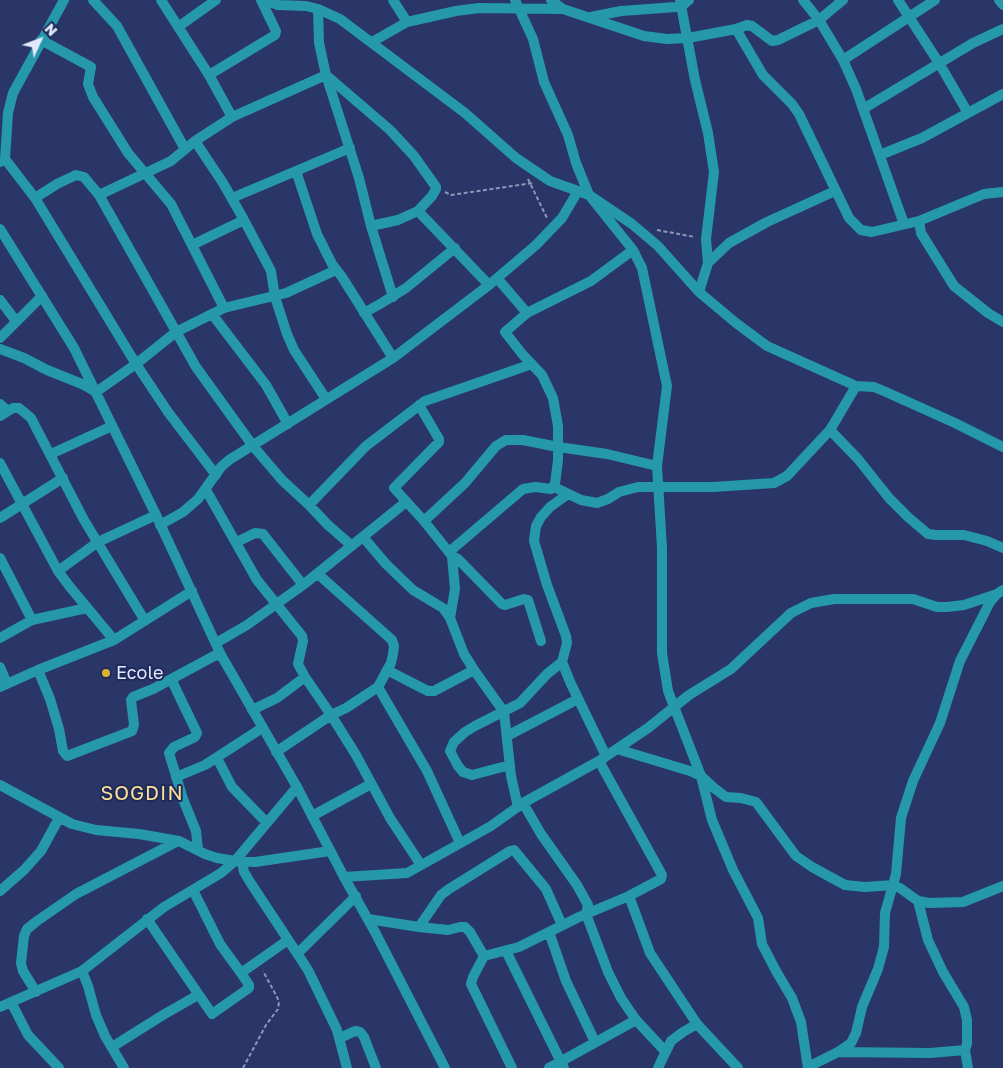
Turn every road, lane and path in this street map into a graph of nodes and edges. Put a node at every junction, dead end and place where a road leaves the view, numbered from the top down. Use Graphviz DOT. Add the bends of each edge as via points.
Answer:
graph roads {
  1 [pos="64,0"];
  2 [pos="93,0"];
  3 [pos="161,0"];
  4 [pos="216,0"];
  5 [pos="261,0"];
  6 [pos="264,0"];
  7 [pos="304,0"];
  8 [pos="393,0"];
  9 [pos="551,0"];
  10 [pos="634,0"];
  11 [pos="803,0"];
  12 [pos="843,0"];
  13 [pos="898,0"];
  14 [pos="935,0"];
  15 [pos="999,0"];
  16 [pos="684,2"];
  17 [pos="517,4"];
  18 [pos="1003,5"];
  19 [pos="295,6"];
  20 [pos="318,9"];
  21 [pos="564,9"];
  22 [pos="621,11"];
  23 [pos="910,17"];
  24 [pos="590,18"];
  25 [pos="819,20"];
  26 [pos="407,22"];
  27 [pos="178,27"];
  28 [pos="736,28"];
  29 [pos="1003,29"];
  30 [pos="688,38"];
  31 [pos="41,40"];
  32 [pos="372,42"];
  33 [pos="843,60"];
  34 [pos="939,63"];
  35 [pos="209,75"];
  36 [pos="326,75"];
  37 [pos="1002,97"];
  38 [pos="863,109"];
  39 [pos="968,114"];
  40 [pos="232,117"];
  41 [pos="196,141"];
  42 [pos="350,148"];
  43 [pos="186,150"];
  44 [pos="880,155"];
  45 [pos="2,160"];
  46 [pos="296,170"];
  47 [pos="147,174"];
  48 [pos="525,175"];
  49 [pos="550,181"];
  50 [pos="530,184"];
  51 [pos="436,188"];
  52 [pos="578,191"];
  53 [pos="835,191"];
  54 [pos="1003,192"];
  55 [pos="99,195"];
  56 [pos="589,195"];
  57 [pos="35,198"];
  58 [pos="232,198"];
  59 [pos="418,211"];
  60 [pos="244,220"];
  61 [pos="919,221"];
  62 [pos="904,224"];
  63 [pos="371,226"];
  64 [pos="0,229"];
  65 [pos="551,229"];
  66 [pos="652,229"];
  67 [pos="706,239"];
  68 [pos="192,245"];
  69 [pos="455,248"];
  70 [pos="633,250"];
  71 [pos="708,263"];
  72 [pos="336,270"];
  73 [pos="493,281"];
  74 [pos="699,292"];
  75 [pos="42,296"];
  76 [pos="275,297"];
  77 [pos="393,297"];
  78 [pos="0,300"];
  79 [pos="224,308"];
  80 [pos="364,312"];
  81 [pos="527,313"];
  82 [pos="212,314"];
  83 [pos="16,321"];
  84 [pos="1003,322"];
  85 [pos="176,332"];
  86 [pos="0,338"];
  87 [pos="0,349"];
  88 [pos="393,358"];
  89 [pos="136,364"];
  90 [pos="532,364"];
  91 [pos="856,386"];
  92 [pos="96,392"];
  93 [pos="326,399"];
  94 [pos="419,406"];
  95 [pos="3,411"];
  96 [pos="288,424"];
  97 [pos="112,426"];
  98 [pos="830,430"];
  99 [pos="253,446"];
  100 [pos="558,447"];
  101 [pos="1003,447"];
  102 [pos="51,454"];
  103 [pos="0,463"];
  104 [pos="657,466"];
  105 [pos="216,475"];
  106 [pos="63,478"];
  107 [pos="554,487"];
  108 [pos="658,487"];
  109 [pos="206,490"];
  110 [pos="568,494"];
  111 [pos="406,502"];
  112 [pos="22,504"];
  113 [pos="309,504"];
  114 [pos="156,515"];
  115 [pos="0,518"];
  116 [pos="424,521"];
  117 [pos="160,526"];
  118 [pos="363,536"];
  119 [pos="98,542"];
  120 [pos="237,542"];
  121 [pos="352,546"];
  122 [pos="1003,548"];
  123 [pos="451,554"];
  124 [pos="0,558"];
  125 [pos="58,570"];
  126 [pos="318,574"];
  127 [pos="303,585"];
  128 [pos="1001,590"];
  129 [pos="192,591"];
  130 [pos="278,604"];
  131 [pos="87,608"];
  132 [pos="450,618"];
  133 [pos="32,620"];
  134 [pos="145,621"];
  135 [pos="0,638"];
  136 [pos="114,640"];
  137 [pos="541,641"];
  138 [pos="216,643"];
  139 [pos="221,655"];
  140 [pos="562,662"];
  141 [pos="0,667"];
  142 [pos="38,670"];
  143 [pos="387,670"];
  144 [pos="474,670"];
  145 [pos="304,677"];
  146 [pos="172,681"];
  147 [pos="2,686"];
  148 [pos="378,687"];
  149 [pos="578,700"];
  150 [pos="674,706"];
  151 [pos="252,710"];
  152 [pos="504,712"];
  153 [pos="331,715"];
  154 [pos="262,728"];
  155 [pos="507,736"];
  156 [pos="616,750"];
  157 [pos="276,752"];
  158 [pos="217,758"];
  159 [pos="603,758"];
  160 [pos="510,765"];
  161 [pos="701,776"];
  162 [pos="176,777"];
  163 [pos="371,784"];
  164 [pos="0,785"];
  165 [pos="297,787"];
  166 [pos="521,805"];
  167 [pos="312,816"];
  168 [pos="59,818"];
  169 [pos="267,823"];
  170 [pos="179,841"];
  171 [pos="460,843"];
  172 [pos="198,850"];
  173 [pos="330,851"];
  174 [pos="239,861"];
  175 [pos="421,866"];
  176 [pos="344,876"];
  177 [pos="893,885"];
  178 [pos="1003,886"];
  179 [pos="193,890"];
  180 [pos="0,891"];
  181 [pos="356,896"];
  182 [pos="629,896"];
  183 [pos="918,901"];
  184 [pos="586,914"];
  185 [pos="147,919"];
  186 [pos="368,919"];
  187 [pos="562,925"];
  188 [pos="418,927"];
  189 [pos="549,932"];
  190 [pos="288,940"];
  191 [pos="506,951"];
  192 [pos="298,953"];
  193 [pos="484,956"];
  194 [pos="263,959"];
  195 [pos="82,971"];
  196 [pos="241,974"];
  197 [pos="36,992"];
  198 [pos="198,995"];
  199 [pos="11,1002"];
  200 [pos="0,1007"];
  201 [pos="636,1020"];
  202 [pos="697,1024"];
  203 [pos="340,1038"];
  204 [pos="595,1042"];
  205 [pos="112,1047"];
  206 [pos="965,1050"];
  207 [pos="666,1051"];
  208 [pos="838,1052"];
  209 [pos="562,1065"];
  210 [pos="661,1067"];
  211 [pos="808,1067"];
  212 [pos="59,1068"];
  213 [pos="124,1068"];
  214 [pos="243,1068"];
  215 [pos="347,1068"];
  216 [pos="376,1068"];
  217 [pos="445,1068"];
  218 [pos="512,1068"];
  219 [pos="549,1068"];
  220 [pos="738,1068"];
  221 [pos="968,1068"];
  1 -- 31 [label="street"];
  2 -- 43 [label="street" via="117,26"];
  3 -- 27 [label="street"];
  4 -- 27 [label="street"];
  5 -- 35 [label="street" via="275,35"];
  6 -- 19 [label="street"];
  7 -- 19 [label="street"];
  8 -- 26 [label="street"];
  9 -- 21 [label="street"];
  10 -- 22 [label="street"];
  11 -- 25 [label="street"];
  12 -- 25 [label="street"];
  13 -- 23 [label="street"];
  14 -- 23 [label="street"];
  15 -- 18 [label="street"];
  16 -- 22 [label="street"];
  16 -- 30 [label="street"];
  17 -- 21 [label="street"];
  17 -- 26 [label="street" via="456,11"];
  17 -- 56 [label="street" via="533,39 544,82 568,135"];
  19 -- 20 [label="street"];
  20 -- 32 [label="street" via="340,19"];
  20 -- 36 [label="street" via="319,42"];
  21 -- 24 [label="street"];
  22 -- 24 [label="street"];
  23 -- 33 [label="street"];
  23 -- 34 [label="street"];
  24 -- 30 [label="street" via="644,36"];
  25 -- 28 [label="street" via="772,41 752,26"];
  25 -- 33 [label="street"];
  26 -- 32 [label="street"];
  27 -- 35 [label="street"];
  28 -- 30 [label="street"];
  28 -- 53 [label="street" via="763,75 799,114"];
  29 -- 34 [label="street"];
  30 -- 67 [label="street" via="714,172"];
  31 -- 45 [label="street" via="12,93"];
  31 -- 47 [label="street" via="91,66 88,84 93,97 128,154"];
  32 -- 49 [label="street" via="465,113 516,158"];
  33 -- 38 [label="street"];
  34 -- 38 [label="street"];
  34 -- 39 [label="street"];
  35 -- 40 [label="street"];
  36 -- 40 [label="street"];
  36 -- 42 [label="street"];
  36 -- 51 [label="street" via="390,130 414,156"];
  37 -- 39 [label="street"];
  38 -- 44 [label="street"];
  39 -- 44 [label="street"];
  40 -- 41 [label="street"];
  41 -- 43 [label="street"];
  41 -- 58 [label="street"];
  42 -- 46 [label="street"];
  42 -- 63 [label="street"];
  43 -- 47 [label="street"];
  44 -- 62 [label="street"];
  45 -- 57 [label="street"];
  46 -- 58 [label="street"];
  46 -- 72 [label="street" via="317,234"];
  47 -- 55 [label="street"];
  47 -- 68 [label="street" via="171,204"];
  48 -- 50 [label="path"];
  49 -- 50 [label="path"];
  49 -- 52 [label="street"];
  50 -- 51 [label="path" via="451,196"];
  50 -- 65 [label="path"];
  51 -- 59 [label="street"];
  52 -- 56 [label="street"];
  52 -- 65 [label="street" via="562,218"];
  53 -- 62 [label="street" via="849,218 861,230 872,232"];
  53 -- 71 [label="street" via="740,236"];
  54 -- 61 [label="street" via="984,194"];
  55 -- 57 [label="street" via="84,178 76,175"];
  55 -- 85 [label="street"];
  56 -- 70 [label="street"];
  56 -- 74 [label="street" via="658,246"];
  57 -- 89 [label="street"];
  58 -- 60 [label="street"];
  59 -- 63 [label="street"];
  59 -- 69 [label="street"];
  60 -- 68 [label="street"];
  60 -- 76 [label="street" via="270,271"];
  61 -- 62 [label="street"];
  61 -- 84 [label="street" via="921,232 954,286"];
  63 -- 77 [label="street"];
  64 -- 75 [label="street"];
  65 -- 73 [label="street"];
  66 -- 67 [label="path"];
  67 -- 71 [label="street"];
  68 -- 79 [label="street"];
  69 -- 73 [label="street"];
  69 -- 77 [label="street"];
  70 -- 81 [label="street" via="590,281"];
  70 -- 104 [label="street" via="642,268 667,386"];
  71 -- 74 [label="street"];
  72 -- 76 [label="street"];
  72 -- 80 [label="street"];
  73 -- 81 [label="street"];
  73 -- 88 [label="street"];
  74 -- 91 [label="street" via="767,346"];
  75 -- 83 [label="street"];
  75 -- 92 [label="street"];
  76 -- 79 [label="street"];
  76 -- 93 [label="street" via="294,350"];
  77 -- 80 [label="street"];
  78 -- 83 [label="street"];
  79 -- 82 [label="street"];
  80 -- 88 [label="street"];
  81 -- 90 [label="street" via="505,332"];
  82 -- 85 [label="street"];
  82 -- 96 [label="street" via="266,385"];
  83 -- 86 [label="street"];
  85 -- 89 [label="street"];
  85 -- 99 [label="street" via="196,367"];
  87 -- 92 [label="street"];
  88 -- 93 [label="street"];
  89 -- 92 [label="street"];
  89 -- 105 [label="street"];
  90 -- 94 [label="street" via="429,399"];
  90 -- 100 [label="street" via="542,375 553,398"];
  91 -- 98 [label="street"];
  91 -- 101 [label="street" via="874,387"];
  92 -- 97 [label="street"];
  93 -- 96 [label="street"];
  94 -- 111 [label="street" via="439,440 394,487"];
  94 -- 113 [label="street" via="366,446"];
  95 -- 102 [label="street" via="13,408 25,411"];
  96 -- 99 [label="street"];
  97 -- 102 [label="street"];
  97 -- 114 [label="street"];
  98 -- 108 [label="street" via="787,476 774,483"];
  98 -- 122 [label="street" via="889,498 928,534 964,535"];
  99 -- 105 [label="street" via="229,460"];
  99 -- 113 [label="street" via="282,480"];
  100 -- 104 [label="street"];
  100 -- 107 [label="street"];
  100 -- 116 [label="street" via="523,440 502,441 465,483"];
  102 -- 106 [label="street"];
  103 -- 112 [label="street"];
  104 -- 108 [label="street"];
  105 -- 109 [label="street"];
  106 -- 112 [label="street"];
  106 -- 119 [label="street"];
  107 -- 110 [label="street"];
  107 -- 123 [label="street" via="523,489"];
  108 -- 110 [label="street" via="629,489 597,502"];
  108 -- 150 [label="street" via="662,548 662,653 668,691"];
  109 -- 117 [label="street" via="183,512"];
  109 -- 120 [label="street"];
  110 -- 140 [label="street" via="541,517 534,541 566,636"];
  111 -- 116 [label="street"];
  111 -- 118 [label="street"];
  112 -- 115 [label="street"];
  112 -- 125 [label="street"];
  113 -- 121 [label="street"];
  114 -- 117 [label="street"];
  114 -- 119 [label="street"];
  116 -- 123 [label="street"];
  117 -- 129 [label="street"];
  118 -- 121 [label="street"];
  118 -- 132 [label="street" via="402,581 439,604"];
  119 -- 125 [label="street"];
  119 -- 134 [label="street"];
  120 -- 127 [label="street" via="255,533 262,534"];
  120 -- 130 [label="street" via="257,580"];
  121 -- 126 [label="street"];
  123 -- 132 [label="street" via="455,589"];
  123 -- 137 [label="street" via="502,604 528,600"];
  124 -- 133 [label="street"];
  125 -- 131 [label="street"];
  126 -- 127 [label="street"];
  126 -- 143 [label="street" via="392,640 393,654"];
  127 -- 130 [label="street"];
  128 -- 150 [label="street" via="964,604 937,607 913,599 834,599 811,603 790,614 731,669"];
  128 -- 177 [label="street" via="990,602 960,661 940,723 913,781 901,818"];
  129 -- 134 [label="street"];
  129 -- 138 [label="street"];
  130 -- 138 [label="street"];
  130 -- 145 [label="street" via="302,636 298,664"];
  131 -- 133 [label="street"];
  131 -- 136 [label="street"];
  132 -- 144 [label="street"];
  133 -- 135 [label="street"];
  134 -- 136 [label="street"];
  136 -- 142 [label="street"];
  138 -- 139 [label="street"];
  139 -- 146 [label="street"];
  139 -- 151 [label="street"];
  140 -- 149 [label="street"];
  140 -- 152 [label="street" via="524,701"];
  141 -- 147 [label="street"];
  142 -- 146 [label="street" via="67,756 132,731 132,698"];
  142 -- 147 [label="street"];
  143 -- 144 [label="street" via="432,691"];
  143 -- 148 [label="street"];
  144 -- 152 [label="street"];
  145 -- 151 [label="street" via="276,698"];
  145 -- 153 [label="street"];
  146 -- 162 [label="street" via="197,733 170,750"];
  148 -- 153 [label="street"];
  148 -- 171 [label="street" via="427,771"];
  149 -- 155 [label="street"];
  149 -- 159 [label="street"];
  150 -- 156 [label="street"];
  150 -- 161 [label="street"];
  151 -- 154 [label="street"];
  152 -- 155 [label="street"];
  152 -- 160 [label="street" via="465,732 450,751 463,772 472,775"];
  153 -- 157 [label="street"];
  153 -- 163 [label="street"];
  154 -- 157 [label="street"];
  154 -- 158 [label="street"];
  155 -- 160 [label="street"];
  156 -- 159 [label="street"];
  156 -- 161 [label="street" via="690,770"];
  157 -- 165 [label="street"];
  158 -- 162 [label="street"];
  158 -- 169 [label="street" via="232,787"];
  159 -- 166 [label="street"];
  159 -- 182 [label="street" via="662,875 661,879"];
  160 -- 166 [label="street"];
  161 -- 177 [label="street" via="726,797 756,802 796,856 812,867 845,885"];
  161 -- 211 [label="street" via="712,820 758,918 762,944 792,998 801,1022"];
  162 -- 172 [label="street" via="196,831"];
  163 -- 167 [label="street"];
  163 -- 175 [label="street"];
  164 -- 168 [label="street"];
  165 -- 167 [label="street"];
  165 -- 169 [label="street"];
  166 -- 171 [label="street"];
  166 -- 184 [label="street" via="584,898 588,905"];
  167 -- 173 [label="street"];
  168 -- 170 [label="street" via="96,830"];
  168 -- 180 [label="street" via="41,851"];
  169 -- 174 [label="street"];
  170 -- 172 [label="street"];
  170 -- 197 [label="street" via="76,894 27,929 21,963"];
  171 -- 175 [label="street"];
  172 -- 174 [label="street" via="217,858"];
  173 -- 174 [label="street" via="255,862"];
  173 -- 176 [label="street"];
  174 -- 179 [label="street"];
  174 -- 190 [label="street"];
  175 -- 176 [label="street" via="408,873"];
  176 -- 181 [label="street"];
  177 -- 183 [label="street"];
  177 -- 208 [label="street" via="885,913 884,947 878,970 862,1007 856,1033 851,1043"];
  178 -- 183 [label="street" via="963,902"];
  179 -- 185 [label="street"];
  179 -- 196 [label="street" via="220,944"];
  181 -- 186 [label="street"];
  181 -- 192 [label="street"];
  182 -- 184 [label="street"];
  182 -- 202 [label="street" via="650,953"];
  183 -- 206 [label="street" via="928,940 964,1007 967,1020"];
  184 -- 187 [label="street"];
  184 -- 201 [label="street" via="608,972"];
  185 -- 195 [label="street"];
  185 -- 198 [label="street"];
  186 -- 188 [label="street"];
  186 -- 217 [label="street"];
  187 -- 188 [label="street" via="546,889 512,850 449,889"];
  187 -- 189 [label="street"];
  188 -- 193 [label="street" via="448,930 465,927"];
  189 -- 191 [label="street"];
  189 -- 204 [label="street" via="566,981"];
  190 -- 192 [label="street"];
  190 -- 194 [label="street"];
  191 -- 193 [label="street"];
  191 -- 209 [label="street"];
  192 -- 203 [label="street"];
  193 -- 218 [label="street" via="472,984"];
  194 -- 196 [label="street"];
  194 -- 214 [label="path" via="263,972 277,997 278,1008"];
  195 -- 197 [label="street"];
  195 -- 205 [label="street" via="96,1015"];
  196 -- 198 [label="street" via="249,988 214,1013"];
  197 -- 199 [label="street"];
  198 -- 205 [label="street"];
  199 -- 200 [label="street"];
  199 -- 212 [label="street" via="28,1034"];
  201 -- 204 [label="street"];
  201 -- 207 [label="street"];
  202 -- 207 [label="street" via="672,1041"];
  202 -- 220 [label="street"];
  203 -- 215 [label="street"];
  203 -- 216 [label="street" via="360,1032"];
  204 -- 209 [label="street"];
  205 -- 213 [label="street"];
  206 -- 208 [label="street"];
  206 -- 221 [label="street"];
  207 -- 210 [label="street"];
  208 -- 211 [label="street"];
  209 -- 219 [label="street"];
}
